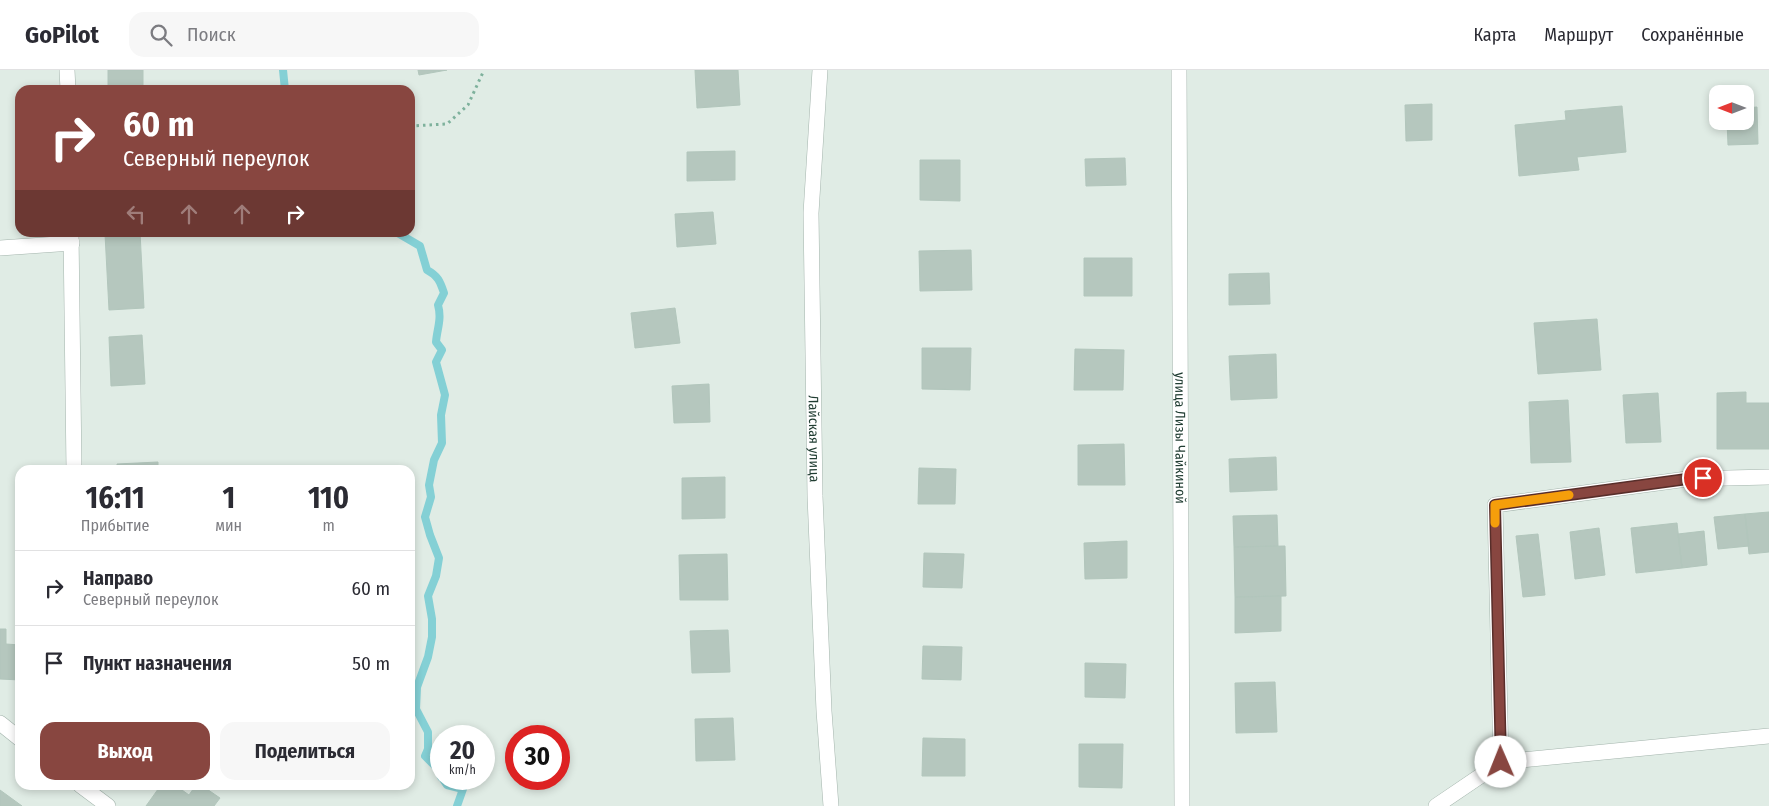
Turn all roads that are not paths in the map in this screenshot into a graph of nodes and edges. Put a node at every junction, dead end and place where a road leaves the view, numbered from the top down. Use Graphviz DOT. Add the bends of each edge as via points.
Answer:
graph roads {
  1 [pos="67,70"];
  2 [pos="820,70"];
  3 [pos="1179,70"];
  4 [pos="68,85"];
  5 [pos="71,238"];
  6 [pos="0,248"];
  7 [pos="74,465"];
  8 [pos="1769,477"];
  9 [pos="0,723"];
  10 [pos="15,734"];
  11 [pos="1769,736"];
  12 [pos="1501,762"];
  13 [pos="87,790"];
  14 [pos="108,806"];
  15 [pos="832,806"];
  16 [pos="1182,806"];
  17 [pos="1436,806"];
  1 -- 4 [label="street"];
  2 -- 15 [label="street, Лайская улица" via="811,213 815,496 824,711"];
  3 -- 16 [label="street, улица Лизы Чайкиной"];
  5 -- 6 [label="street"];
  5 -- 7 [label="street"];
  8 -- 12 [label="street" via="1687,479 1495,505"];
  9 -- 10 [label="street"];
  11 -- 12 [label="street"];
  12 -- 17 [label="street"];
  13 -- 14 [label="street"];
}
